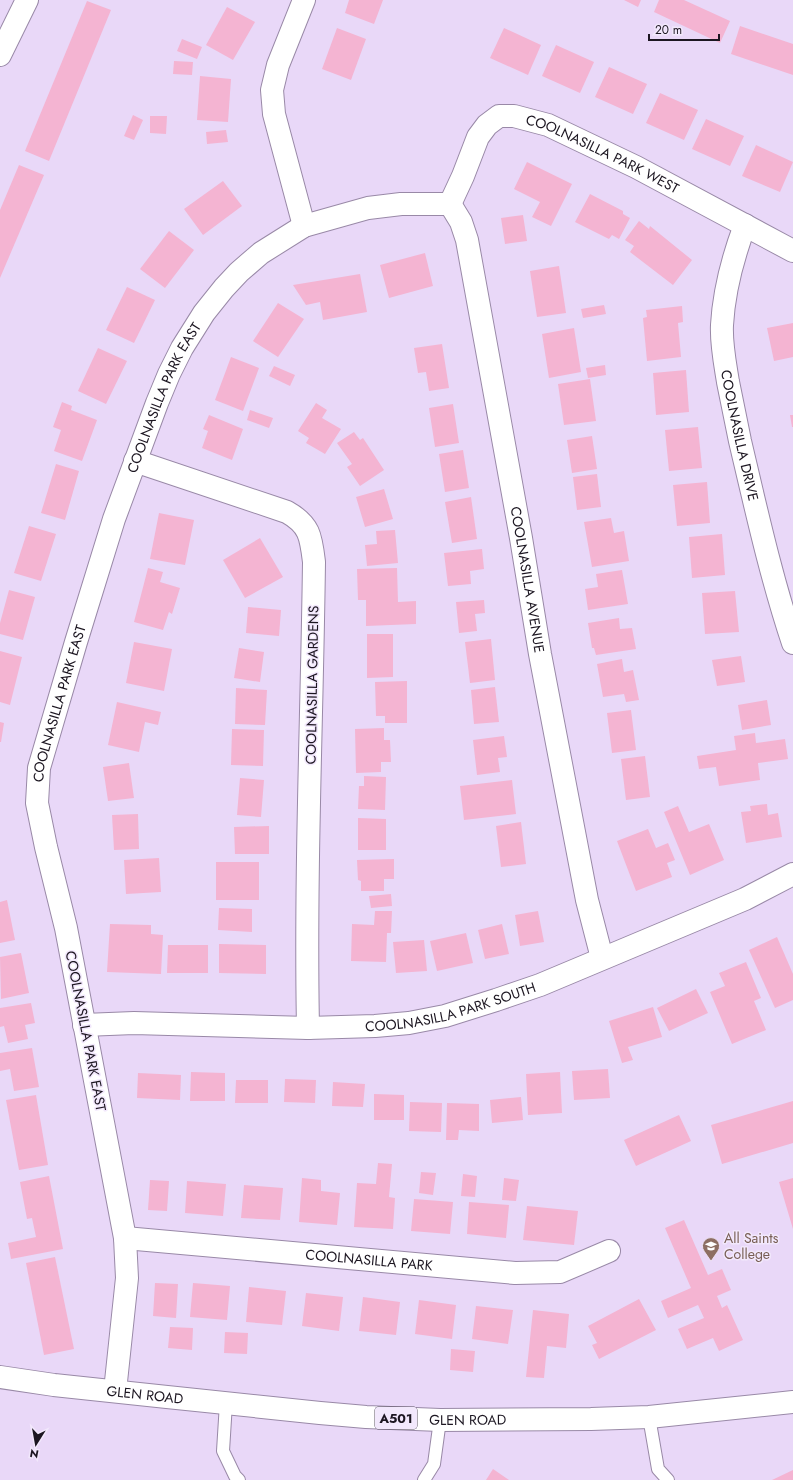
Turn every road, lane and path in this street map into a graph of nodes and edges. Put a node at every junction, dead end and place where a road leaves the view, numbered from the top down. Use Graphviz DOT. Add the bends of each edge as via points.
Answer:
graph roads {
  1 [pos="27,0"];
  2 [pos="304,0"];
  3 [pos="6,29"];
  4 [pos="0,56"];
  5 [pos="450,204"];
  6 [pos="745,225"];
  7 [pos="304,226"];
  8 [pos="793,251"];
  9 [pos="135,461"];
  10 [pos="793,643"];
  11 [pos="793,874"];
  12 [pos="602,958"];
  13 [pos="84,1025"];
  14 [pos="308,1028"];
  15 [pos="125,1238"];
  16 [pos="609,1251"];
  17 [pos="0,1377"];
  18 [pos="115,1391"];
  19 [pos="793,1402"];
  20 [pos="226,1403"];
  21 [pos="649,1417"];
  22 [pos="440,1420"];
  23 [pos="664,1479"];
  24 [pos="239,1480"];
  25 [pos="424,1480"];
  1 -- 3 [label="street"];
  2 -- 7 [label="street" via="278,65 272,90 274,114"];
  3 -- 4 [label="street"];
  5 -- 6 [label="street, COOLNASILLA PARK WEST" via="478,137 487,125 499,116 514,116 548,125 630,163"];
  5 -- 7 [label="street, COOLNASILLA PARK EAST" via="401,204 368,208"];
  5 -- 12 [label="street, COOLNASILLA AVENUE" via="461,222 467,240 540,654 587,900"];
  6 -- 8 [label="street, COOLNASILLA PARK WEST"];
  6 -- 10 [label="street, COOLNASILLA DRIVE" via="732,261 726,292 722,325 723,352 736,425 760,528"];
  7 -- 9 [label="street, COOLNASILLA PARK EAST" via="282,238 239,272 204,314 169,374"];
  9 -- 13 [label="street, COOLNASILLA PARK EAST" via="80,627 39,768 37,803 66,928"];
  9 -- 14 [label="street, COOLNASILLA GARDENS" via="287,512 299,519 307,530 312,546 314,562 308,832"];
  11 -- 12 [label="street, COOLNASILLA PARK SOUTH" via="745,899"];
  12 -- 14 [label="street, COOLNASILLA PARK SOUTH" via="540,985 445,1016 382,1026"];
  13 -- 14 [label="street, COOLNASILLA PARK SOUTH" via="134,1022"];
  13 -- 15 [label="street, COOLNASILLA PARK EAST"];
  15 -- 16 [label="street, COOLNASILLA PARK" via="515,1273 560,1272"];
  15 -- 18 [label="street, COOLNASILLA PARK EAST" via="127,1278"];
  17 -- 18 [label="street, GLEN ROAD / A501"];
  18 -- 20 [label="street, GLEN ROAD / A501"];
  19 -- 21 [label="street, GLEN ROAD / A501"];
  20 -- 22 [label="street, GLEN ROAD / A501" via="366,1417"];
  20 -- 24 [label="lane" via="223,1451"];
  21 -- 22 [label="street, GLEN ROAD / A501"];
  21 -- 23 [label="lane" via="658,1469"];
  22 -- 25 [label="lane" via="434,1464"];
}
